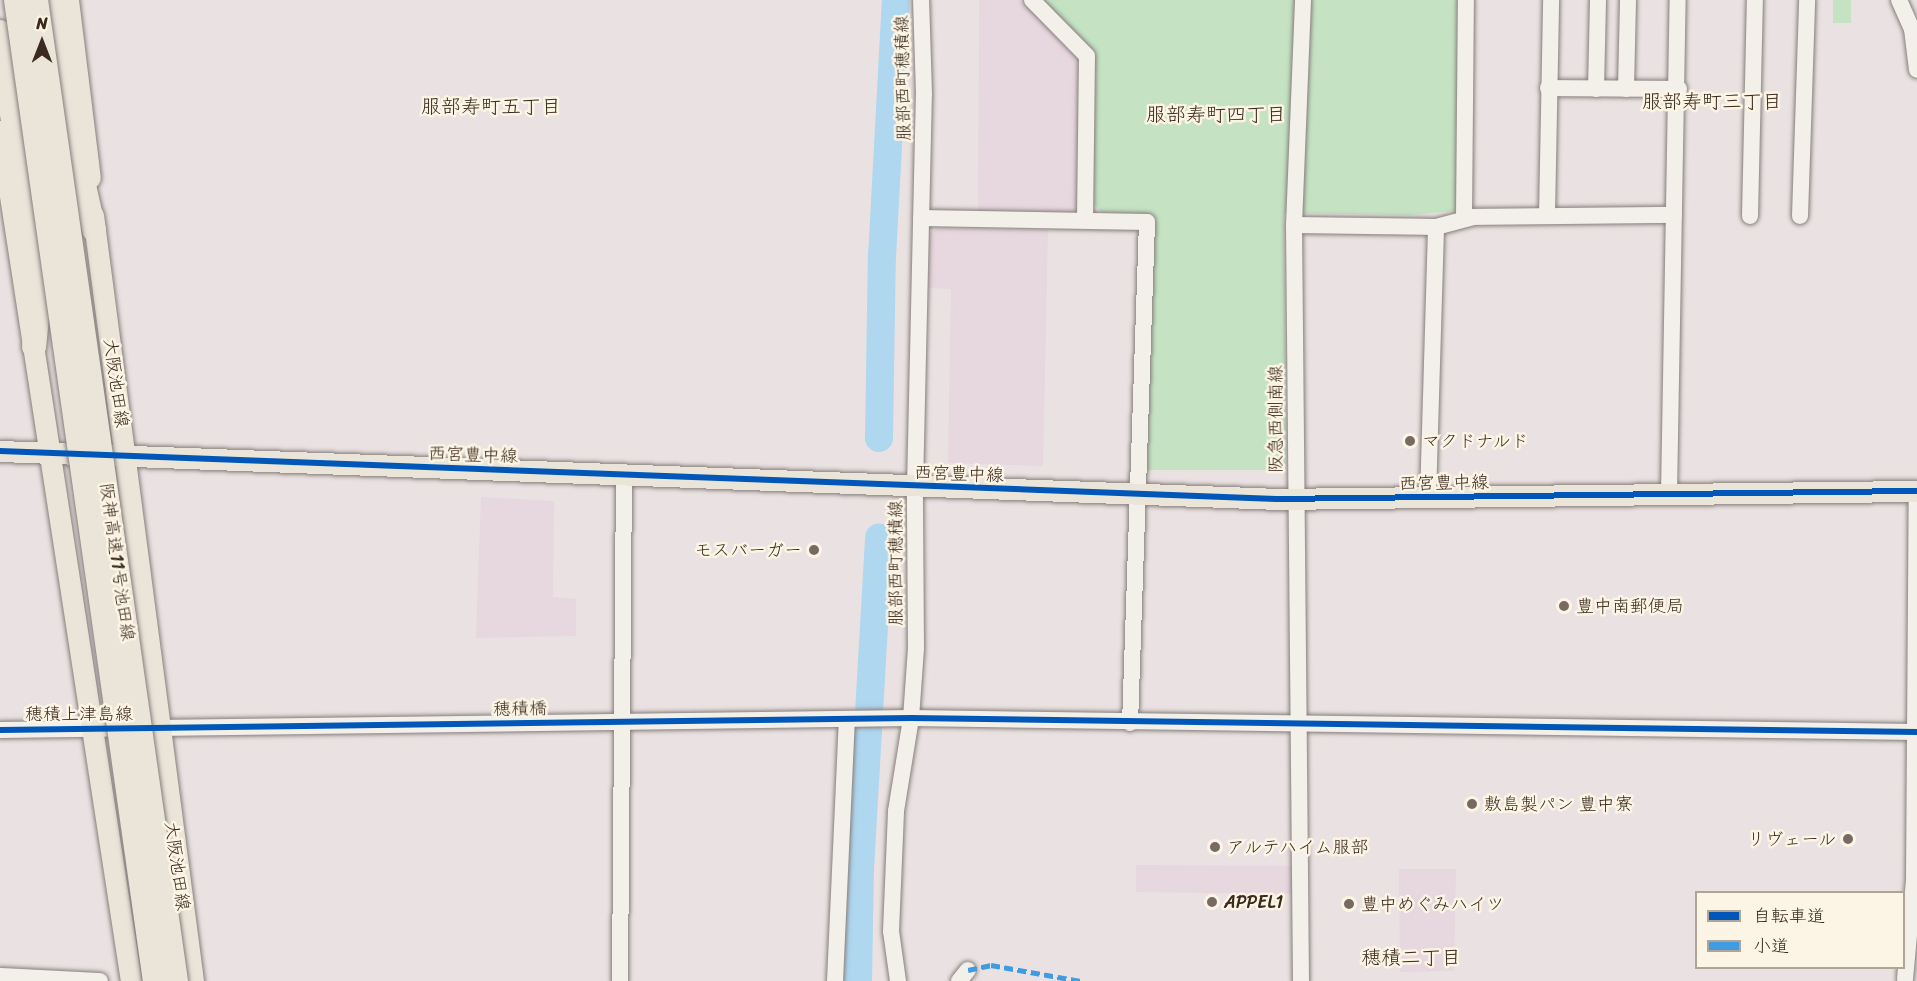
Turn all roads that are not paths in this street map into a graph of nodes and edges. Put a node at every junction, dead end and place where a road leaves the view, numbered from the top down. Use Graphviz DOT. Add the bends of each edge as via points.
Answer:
graph roads {
  1 [pos="16,0"];
  2 [pos="36,0"];
  3 [pos="54,0"];
  4 [pos="68,0"];
  5 [pos="921,0"];
  6 [pos="1032,0"];
  7 [pos="1303,0"];
  8 [pos="1466,0"];
  9 [pos="1551,0"];
  10 [pos="1598,0"];
  11 [pos="1628,0"];
  12 [pos="1678,0"];
  13 [pos="1755,0"];
  14 [pos="1807,0"];
  15 [pos="1899,0"];
  16 [pos="0,32"];
  17 [pos="1917,70"];
  18 [pos="1548,88"];
  19 [pos="1596,88"];
  20 [pos="1626,88"];
  21 [pos="1678,89"];
  22 [pos="0,131"];
  23 [pos="1546,215"];
  24 [pos="1674,215"];
  25 [pos="1750,216"];
  26 [pos="1800,216"];
  27 [pos="921,218"];
  28 [pos="1464,218"];
  29 [pos="1085,220"];
  30 [pos="1294,225"];
  31 [pos="1436,227"];
  32 [pos="94,230"];
  33 [pos="34,347"];
  34 [pos="0,451"];
  35 [pos="49,453"];
  36 [pos="126,456"];
  37 [pos="624,476"];
  38 [pos="915,487"];
  39 [pos="1917,491"];
  40 [pos="1669,494"];
  41 [pos="1137,495"];
  42 [pos="1428,498"];
  43 [pos="1296,499"];
  44 [pos="911,718"];
  45 [pos="850,719"];
  46 [pos="623,723"];
  47 [pos="1130,723"];
  48 [pos="1298,727"];
  49 [pos="158,729"];
  50 [pos="0,730"];
  51 [pos="90,730"];
  52 [pos="1915,732"];
  53 [pos="0,976"];
  54 [pos="1907,978"];
  55 [pos="100,981"];
  56 [pos="131,981"];
  57 [pos="155,981"];
  58 [pos="176,981"];
  59 [pos="193,981"];
  60 [pos="620,981"];
  61 [pos="835,981"];
  62 [pos="898,981"];
  63 [pos="1301,981"];
  1 -- 57 [label="highway, 阪神高速11号池田線, bridge"];
  2 -- 58 [label="highway, 阪神高速11号池田線, bridge"];
  3 -- 32 [label="highway" via="74,141"];
  4 -- 32 [label="main road, 大阪池田線" via="87,138"];
  5 -- 27 [label="street, 服部西町穂積線"];
  6 -- 29 [label="street" via="1087,56"];
  7 -- 30 [label="street, 阪急西側南線"];
  8 -- 28 [label="street"];
  9 -- 18 [label="street"];
  10 -- 19 [label="street"];
  11 -- 20 [label="street"];
  12 -- 21 [label="street"];
  13 -- 25 [label="street"];
  14 -- 26 [label="street"];
  15 -- 17 [label="street" via="1911,26"];
  16 -- 33 [label="highway" via="39,299"];
  18 -- 19 [label="street"];
  18 -- 23 [label="street"];
  19 -- 20 [label="street"];
  20 -- 21 [label="street"];
  21 -- 24 [label="street"];
  22 -- 33 [label="main road"];
  23 -- 24 [label="street"];
  23 -- 28 [label="street"];
  24 -- 40 [label="street"];
  27 -- 29 [label="street"];
  27 -- 38 [label="street, 服部西町穂積線"];
  28 -- 31 [label="street"];
  29 -- 41 [label="street" via="1147,222"];
  30 -- 31 [label="street"];
  30 -- 43 [label="street, 阪急西側南線"];
  31 -- 42 [label="street"];
  32 -- 36 [label="main road, 大阪池田線"];
  33 -- 35 [label="main road"];
  34 -- 35 [label="main road, 西宮豊中線"];
  35 -- 36 [label="main road, 西宮豊中線"];
  35 -- 51 [label="main road"];
  36 -- 37 [label="main road, 西宮豊中線"];
  36 -- 49 [label="main road, 大阪池田線"];
  37 -- 38 [label="main road, 西宮豊中線"];
  37 -- 46 [label="street"];
  38 -- 41 [label="main road, 西宮豊中線"];
  38 -- 44 [label="street, 服部西町穂積線" via="916,649"];
  39 -- 40 [label="main road, 西宮豊中線"];
  39 -- 52 [label="street"];
  40 -- 42 [label="main road, 西宮豊中線"];
  41 -- 43 [label="main road, 西宮豊中線"];
  41 -- 47 [label="street"];
  42 -- 43 [label="main road, 西宮豊中線"];
  43 -- 48 [label="street, 阪急西側南線"];
  44 -- 45 [label="street, 穂積橋"];
  44 -- 47 [label="street, 穂積橋"];
  44 -- 62 [label="street, 服部西町穂積線" via="896,811 891,931"];
  45 -- 46 [label="street, 穂積橋"];
  45 -- 61 [label="street"];
  46 -- 49 [label="street, 穂積橋"];
  46 -- 60 [label="street"];
  47 -- 48 [label="street, 穂積橋"];
  48 -- 52 [label="street, 穂積橋"];
  48 -- 63 [label="street, 阪急西側南線"];
  49 -- 51 [label="street, 穂積上津島線"];
  49 -- 59 [label="main road, 大阪池田線"];
  50 -- 51 [label="street, 穂積上津島線"];
  51 -- 56 [label="main road"];
  52 -- 54 [label="street" via="1914,880"];
  53 -- 55 [label="street"];
}
